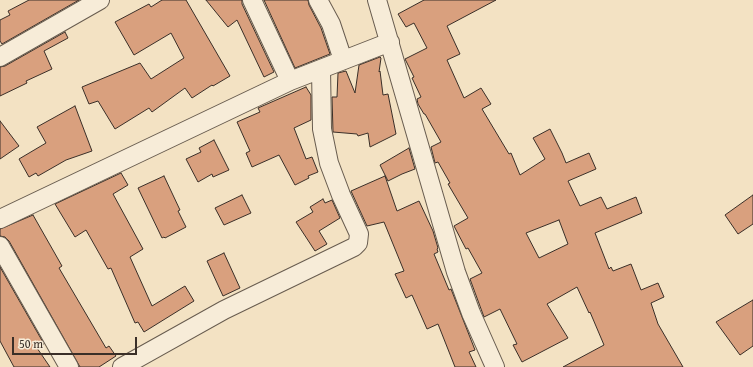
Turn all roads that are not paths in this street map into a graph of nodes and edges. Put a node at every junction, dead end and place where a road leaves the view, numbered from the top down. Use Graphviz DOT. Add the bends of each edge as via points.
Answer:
graph roads {
  1 [pos="100,0"];
  2 [pos="252,0"];
  3 [pos="318,0"];
  4 [pos="378,0"];
  5 [pos="390,42"];
  6 [pos="0,57"];
  7 [pos="343,60"];
  8 [pos="321,69"];
  9 [pos="290,81"];
  10 [pos="0,219"];
  11 [pos="0,246"];
  12 [pos="69,367"];
  13 [pos="122,367"];
  14 [pos="495,367"];
  1 -- 6 [label="street"];
  2 -- 9 [label="street"];
  3 -- 7 [label="street" via="331,24"];
  4 -- 5 [label="street"];
  5 -- 7 [label="street"];
  5 -- 14 [label="street" via="456,272"];
  7 -- 8 [label="street"];
  8 -- 9 [label="street"];
  8 -- 13 [label="street" via="322,129 329,163 359,234 358,243 224,310"];
  9 -- 10 [label="street"];
  11 -- 12 [label="street"];
}
